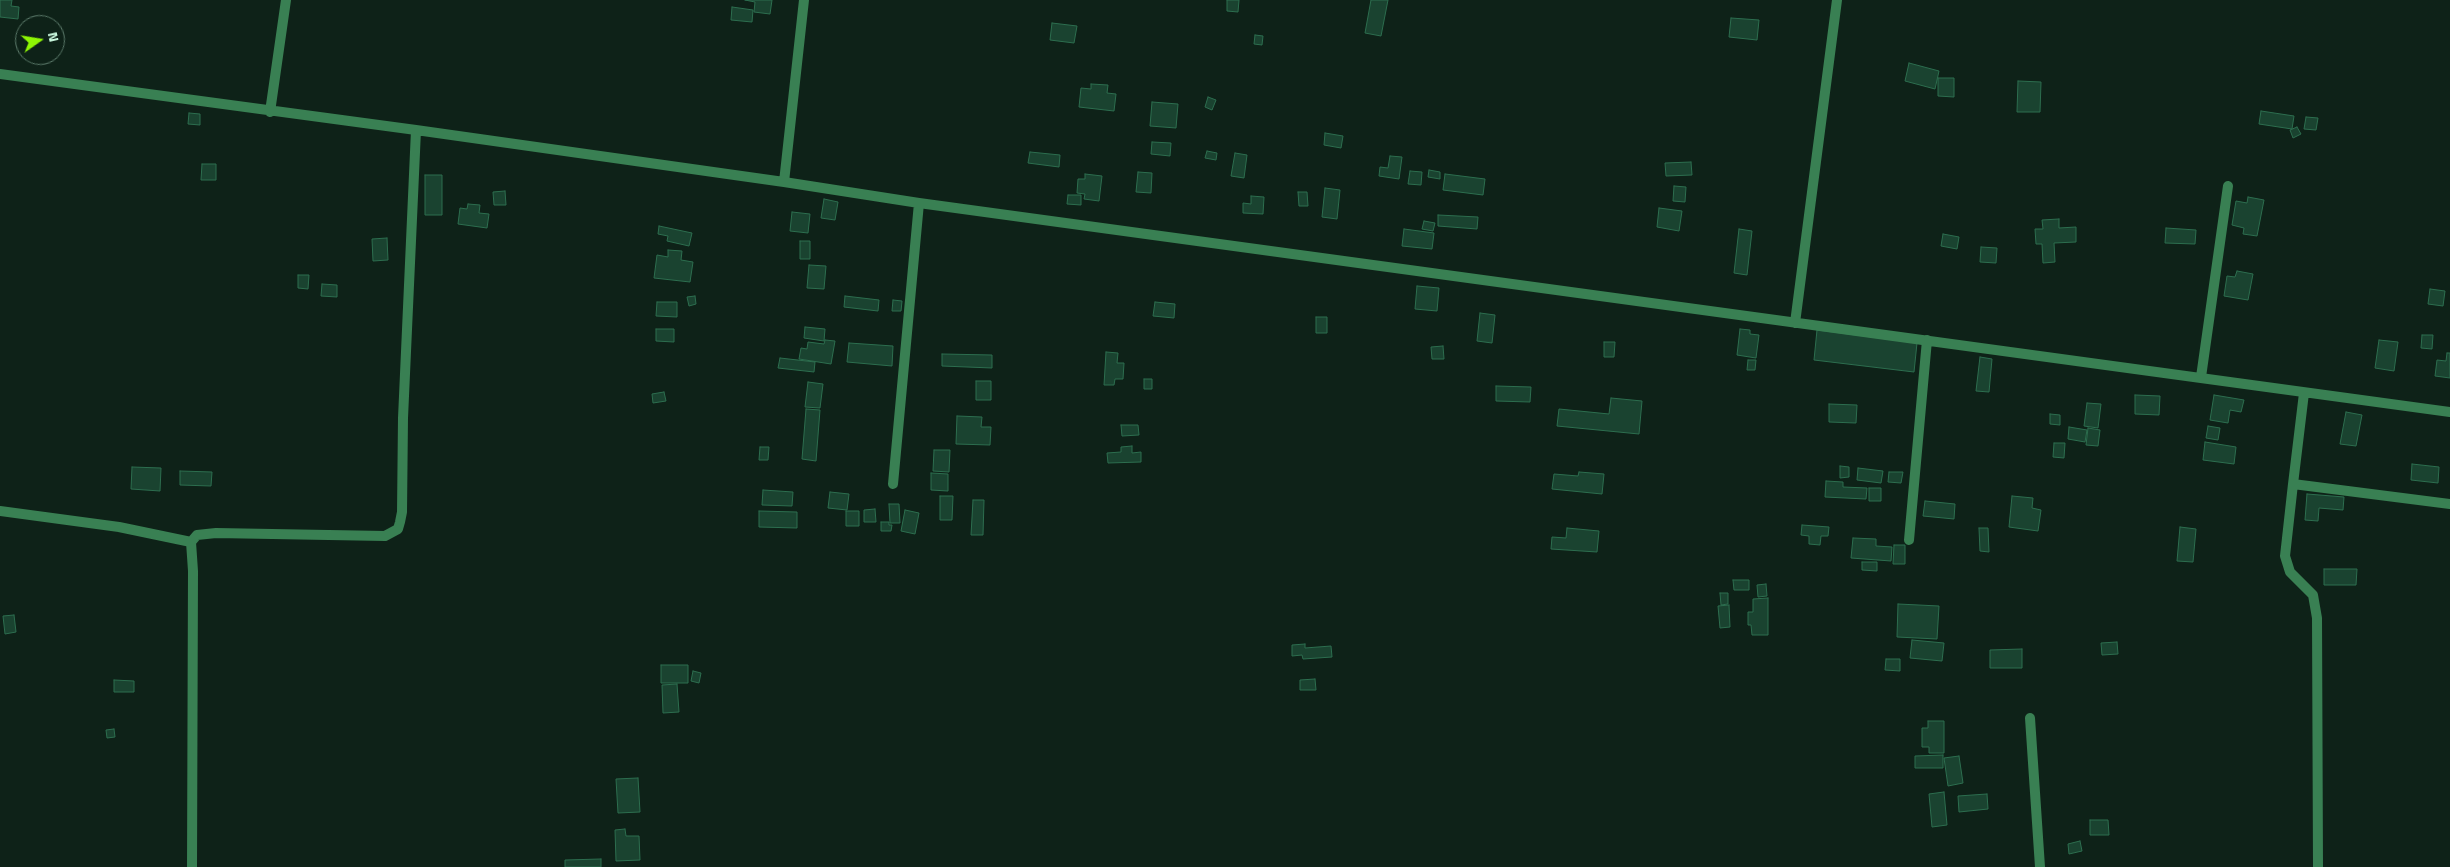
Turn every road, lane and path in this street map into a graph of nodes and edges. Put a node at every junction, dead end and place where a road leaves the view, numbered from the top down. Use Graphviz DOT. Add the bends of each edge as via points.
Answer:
graph roads {
  1 [pos="286,0"];
  2 [pos="804,0"];
  3 [pos="1837,0"];
  4 [pos="0,74"];
  5 [pos="270,112"];
  6 [pos="416,130"];
  7 [pos="784,182"];
  8 [pos="2228,186"];
  9 [pos="919,203"];
  10 [pos="1795,324"];
  11 [pos="1927,340"];
  12 [pos="2201,377"];
  13 [pos="2304,393"];
  14 [pos="2450,412"];
  15 [pos="893,484"];
  16 [pos="2293,484"];
  17 [pos="2450,504"];
  18 [pos="0,511"];
  19 [pos="1909,540"];
  20 [pos="191,542"];
  21 [pos="2030,718"];
  22 [pos="192,867"];
  23 [pos="2040,867"];
  24 [pos="2318,867"];
  1 -- 5 [label="street"];
  2 -- 7 [label="street"];
  3 -- 10 [label="street"];
  4 -- 5 [label="street"];
  5 -- 6 [label="street"];
  6 -- 7 [label="street"];
  6 -- 20 [label="street" via="402,512 398,529 385,536 216,533 197,535"];
  7 -- 9 [label="street"];
  8 -- 12 [label="street"];
  9 -- 10 [label="street"];
  9 -- 15 [label="street"];
  10 -- 11 [label="street"];
  11 -- 12 [label="street"];
  11 -- 19 [label="street"];
  12 -- 13 [label="street"];
  13 -- 14 [label="street"];
  13 -- 16 [label="street"];
  16 -- 17 [label="street"];
  16 -- 24 [label="street" via="2285,556 2290,572 2313,595 2317,618"];
  18 -- 20 [label="street" via="119,527"];
  20 -- 22 [label="street"];
  21 -- 23 [label="street"];
}
